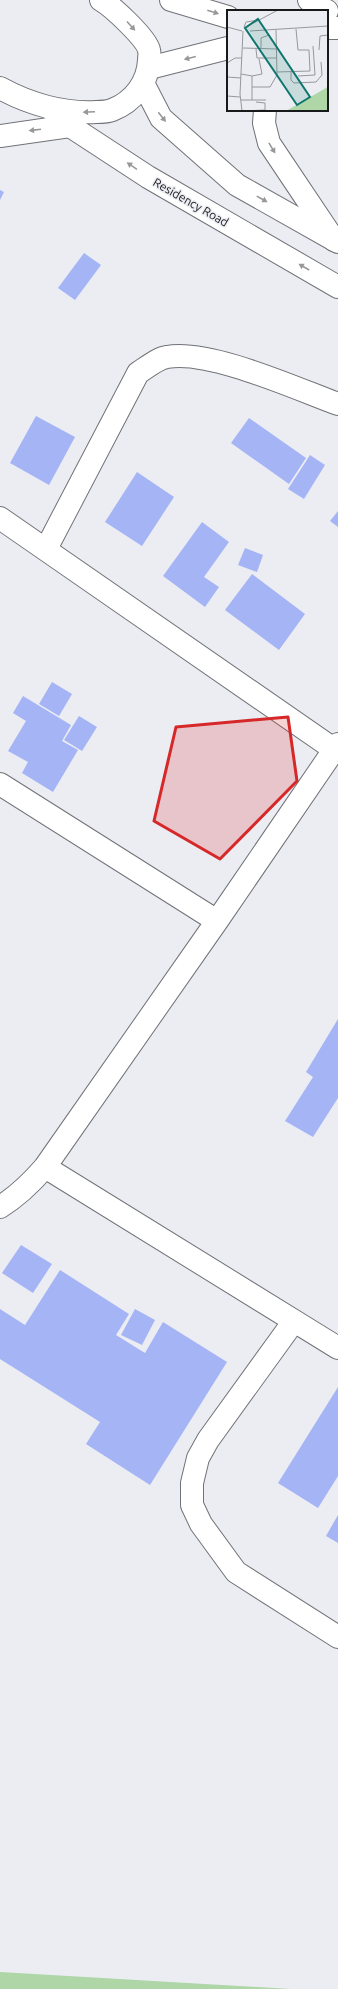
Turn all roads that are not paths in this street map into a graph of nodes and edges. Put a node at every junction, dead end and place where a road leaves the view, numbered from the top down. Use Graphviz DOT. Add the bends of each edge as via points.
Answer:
graph roads {
  1 [pos="101,0"];
  2 [pos="170,0"];
  3 [pos="309,0"];
  4 [pos="325,10"];
  5 [pos="328,12"];
  6 [pos="227,17"];
  7 [pos="338,18"];
  8 [pos="227,48"];
  9 [pos="146,76"];
  10 [pos="3,93"];
  11 [pos="50,108"];
  12 [pos="265,111"];
  13 [pos="70,126"];
  14 [pos="0,136"];
  15 [pos="336,241"];
  16 [pos="338,287"];
  17 [pos="338,404"];
  18 [pos="0,518"];
  19 [pos="46,549"];
  20 [pos="336,747"];
  21 [pos="0,784"];
  22 [pos="217,921"];
  23 [pos="45,1167"];
  24 [pos="0,1207"];
  25 [pos="294,1321"];
  26 [pos="338,1348"];
  27 [pos="338,1637"];
  1 -- 9 [label="street, one-way" via="130,24 149,50"];
  2 -- 6 [label="street, one-way"];
  3 -- 4 [label="street"];
  5 -- 7 [label="street"];
  8 -- 9 [label="street, one-way"];
  9 -- 11 [label="street, Residency Road, one-way" via="130,100 110,111 81,113"];
  9 -- 15 [label="street, one-way" via="161,118 237,185"];
  10 -- 11 [label="street, Residency Road"];
  11 -- 13 [label="street, Residency Road"];
  12 -- 15 [label="street, one-way" via="264,123 269,143"];
  13 -- 14 [label="street, one-way"];
  16 -- 13 [label="street, Residency Road, one-way" via="148,177"];
  17 -- 19 [label="street" via="267,377 200,357 166,357 138,373"];
  18 -- 19 [label="street"];
  19 -- 20 [label="street"];
  20 -- 22 [label="street"];
  21 -- 22 [label="street"];
  22 -- 23 [label="street"];
  23 -- 24 [label="street" via="31,1183"];
  23 -- 25 [label="street"];
  25 -- 26 [label="street"];
  25 -- 27 [label="street" via="208,1440 198,1458 192,1484 192,1505 212,1541 236,1572"];
}
